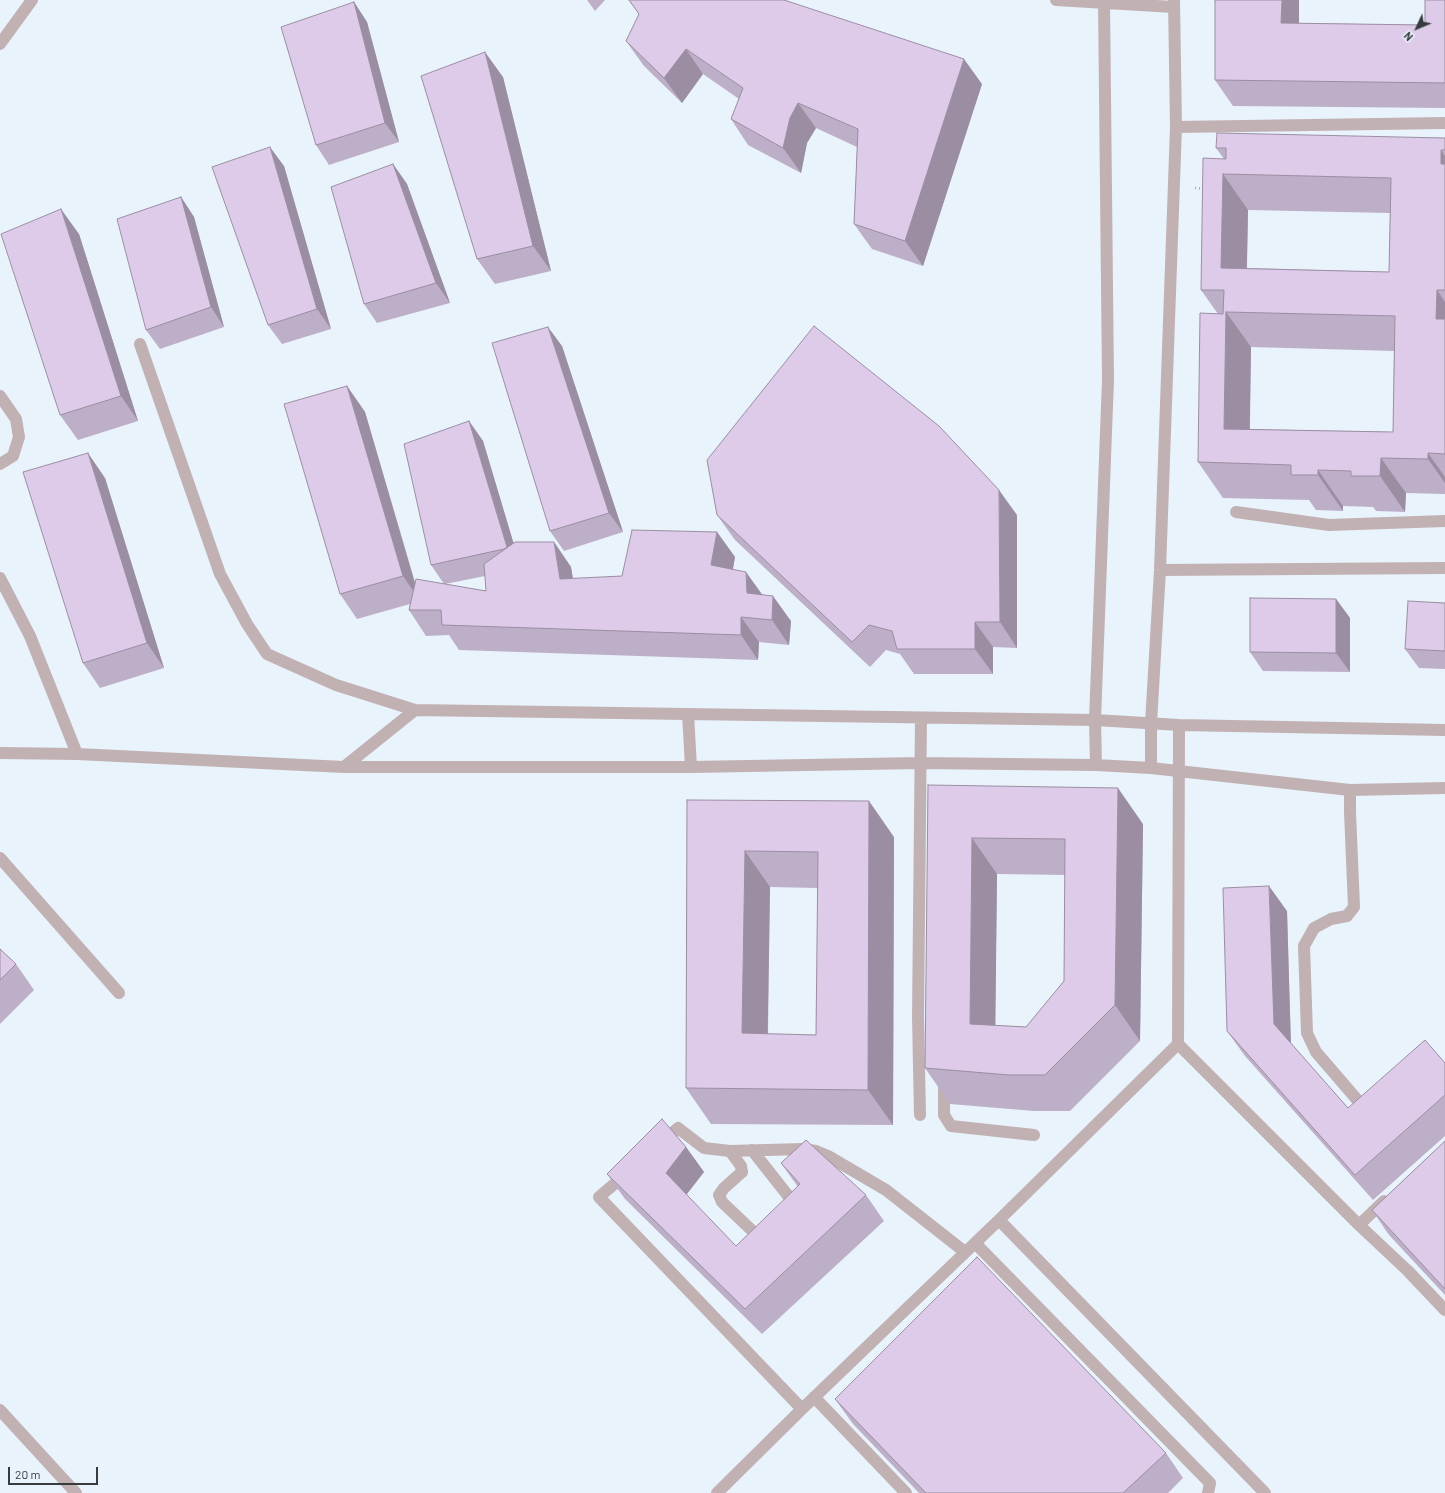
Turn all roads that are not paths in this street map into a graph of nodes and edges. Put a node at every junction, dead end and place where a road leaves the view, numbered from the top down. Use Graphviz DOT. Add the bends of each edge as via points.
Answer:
graph roads {
  1 [pos="32,0"];
  2 [pos="1056,0"];
  3 [pos="1104,2"];
  4 [pos="1173,3"];
  5 [pos="0,44"];
  6 [pos="1445,123"];
  7 [pos="1176,126"];
  8 [pos="140,344"];
  9 [pos="0,396"];
  10 [pos="0,464"];
  11 [pos="1236,512"];
  12 [pos="1445,520"];
  13 [pos="1445,568"];
  14 [pos="1160,570"];
  15 [pos="0,578"];
  16 [pos="415,710"];
  17 [pos="688,714"];
  18 [pos="921,718"];
  19 [pos="1095,720"];
  20 [pos="1151,723"];
  21 [pos="1180,725"];
  22 [pos="1445,730"];
  23 [pos="0,753"];
  24 [pos="77,754"];
  25 [pos="920,763"];
  26 [pos="1096,765"];
  27 [pos="344,767"];
  28 [pos="691,767"];
  29 [pos="1151,768"];
  30 [pos="1179,772"];
  31 [pos="1445,788"];
  32 [pos="1350,790"];
  33 [pos="0,858"];
  34 [pos="119,993"];
  35 [pos="931,1016"];
  36 [pos="918,1017"];
  37 [pos="1178,1044"];
  38 [pos="944,1069"];
  39 [pos="1379,1109"];
  40 [pos="920,1115"];
  41 [pos="1034,1135"];
  42 [pos="752,1150"];
  43 [pos="730,1151"];
  44 [pos="650,1153"];
  45 [pos="633,1167"];
  46 [pos="1393,1193"];
  47 [pos="790,1220"];
  48 [pos="999,1220"];
  49 [pos="1359,1225"];
  50 [pos="776,1234"];
  51 [pos="975,1243"];
  52 [pos="965,1252"];
  53 [pos="1445,1310"];
  54 [pos="814,1397"];
  55 [pos="802,1409"];
  56 [pos="0,1410"];
  57 [pos="76,1493"];
  58 [pos="717,1493"];
  59 [pos="906,1493"];
  60 [pos="1208,1493"];
  61 [pos="1265,1493"];
  1 -- 5 [label="street"];
  2 -- 3 [label="street"];
  3 -- 4 [label="street"];
  3 -- 19 [label="street" via="1108,380"];
  4 -- 7 [label="street"];
  6 -- 7 [label="street"];
  7 -- 14 [label="street"];
  8 -- 16 [label="street" via="220,574 247,624 267,654 336,685"];
  9 -- 10 [label="street" via="16,419 19,437 13,456"];
  11 -- 12 [label="street" via="1328,525"];
  13 -- 14 [label="street"];
  14 -- 20 [label="street"];
  15 -- 24 [label="street" via="30,636"];
  16 -- 17 [label="street"];
  16 -- 27 [label="street"];
  17 -- 18 [label="street"];
  17 -- 28 [label="street"];
  18 -- 19 [label="street"];
  18 -- 25 [label="street"];
  19 -- 20 [label="street"];
  19 -- 26 [label="street"];
  20 -- 21 [label="street"];
  20 -- 29 [label="street"];
  21 -- 22 [label="street"];
  21 -- 30 [label="street"];
  23 -- 24 [label="street"];
  24 -- 27 [label="street"];
  25 -- 26 [label="street"];
  25 -- 28 [label="street"];
  25 -- 36 [label="street"];
  26 -- 29 [label="street"];
  27 -- 28 [label="street"];
  29 -- 30 [label="street"];
  30 -- 32 [label="street"];
  30 -- 37 [label="street"];
  31 -- 32 [label="street"];
  32 -- 39 [label="street" via="1354,907 1347,916 1331,919 1314,928 1304,946 1307,1033 1316,1052 1366,1110"];
  33 -- 34 [label="street"];
  35 -- 36 [label="street"];
  36 -- 40 [label="street"];
  37 -- 48 [label="street"];
  37 -- 49 [label="street"];
  38 -- 41 [label="street" via="944,1115 952,1126"];
  42 -- 43 [label="street"];
  42 -- 47 [label="street" via="794,1202 797,1210"];
  42 -- 52 [label="street" via="802,1149 828,1156 886,1190"];
  43 -- 44 [label="street" via="704,1148 678,1128"];
  43 -- 50 [label="street" via="741,1166 742,1172 719,1195 722,1202 764,1242 771,1240"];
  45 -- 55 [label="street" via="599,1197"];
  46 -- 49 [label="street"];
  48 -- 51 [label="street"];
  48 -- 61 [label="street"];
  49 -- 53 [label="street"];
  51 -- 52 [label="street"];
  51 -- 60 [label="street" via="1210,1483"];
  52 -- 54 [label="street"];
  54 -- 55 [label="street"];
  54 -- 59 [label="street"];
  55 -- 58 [label="street"];
  56 -- 57 [label="street"];
}
